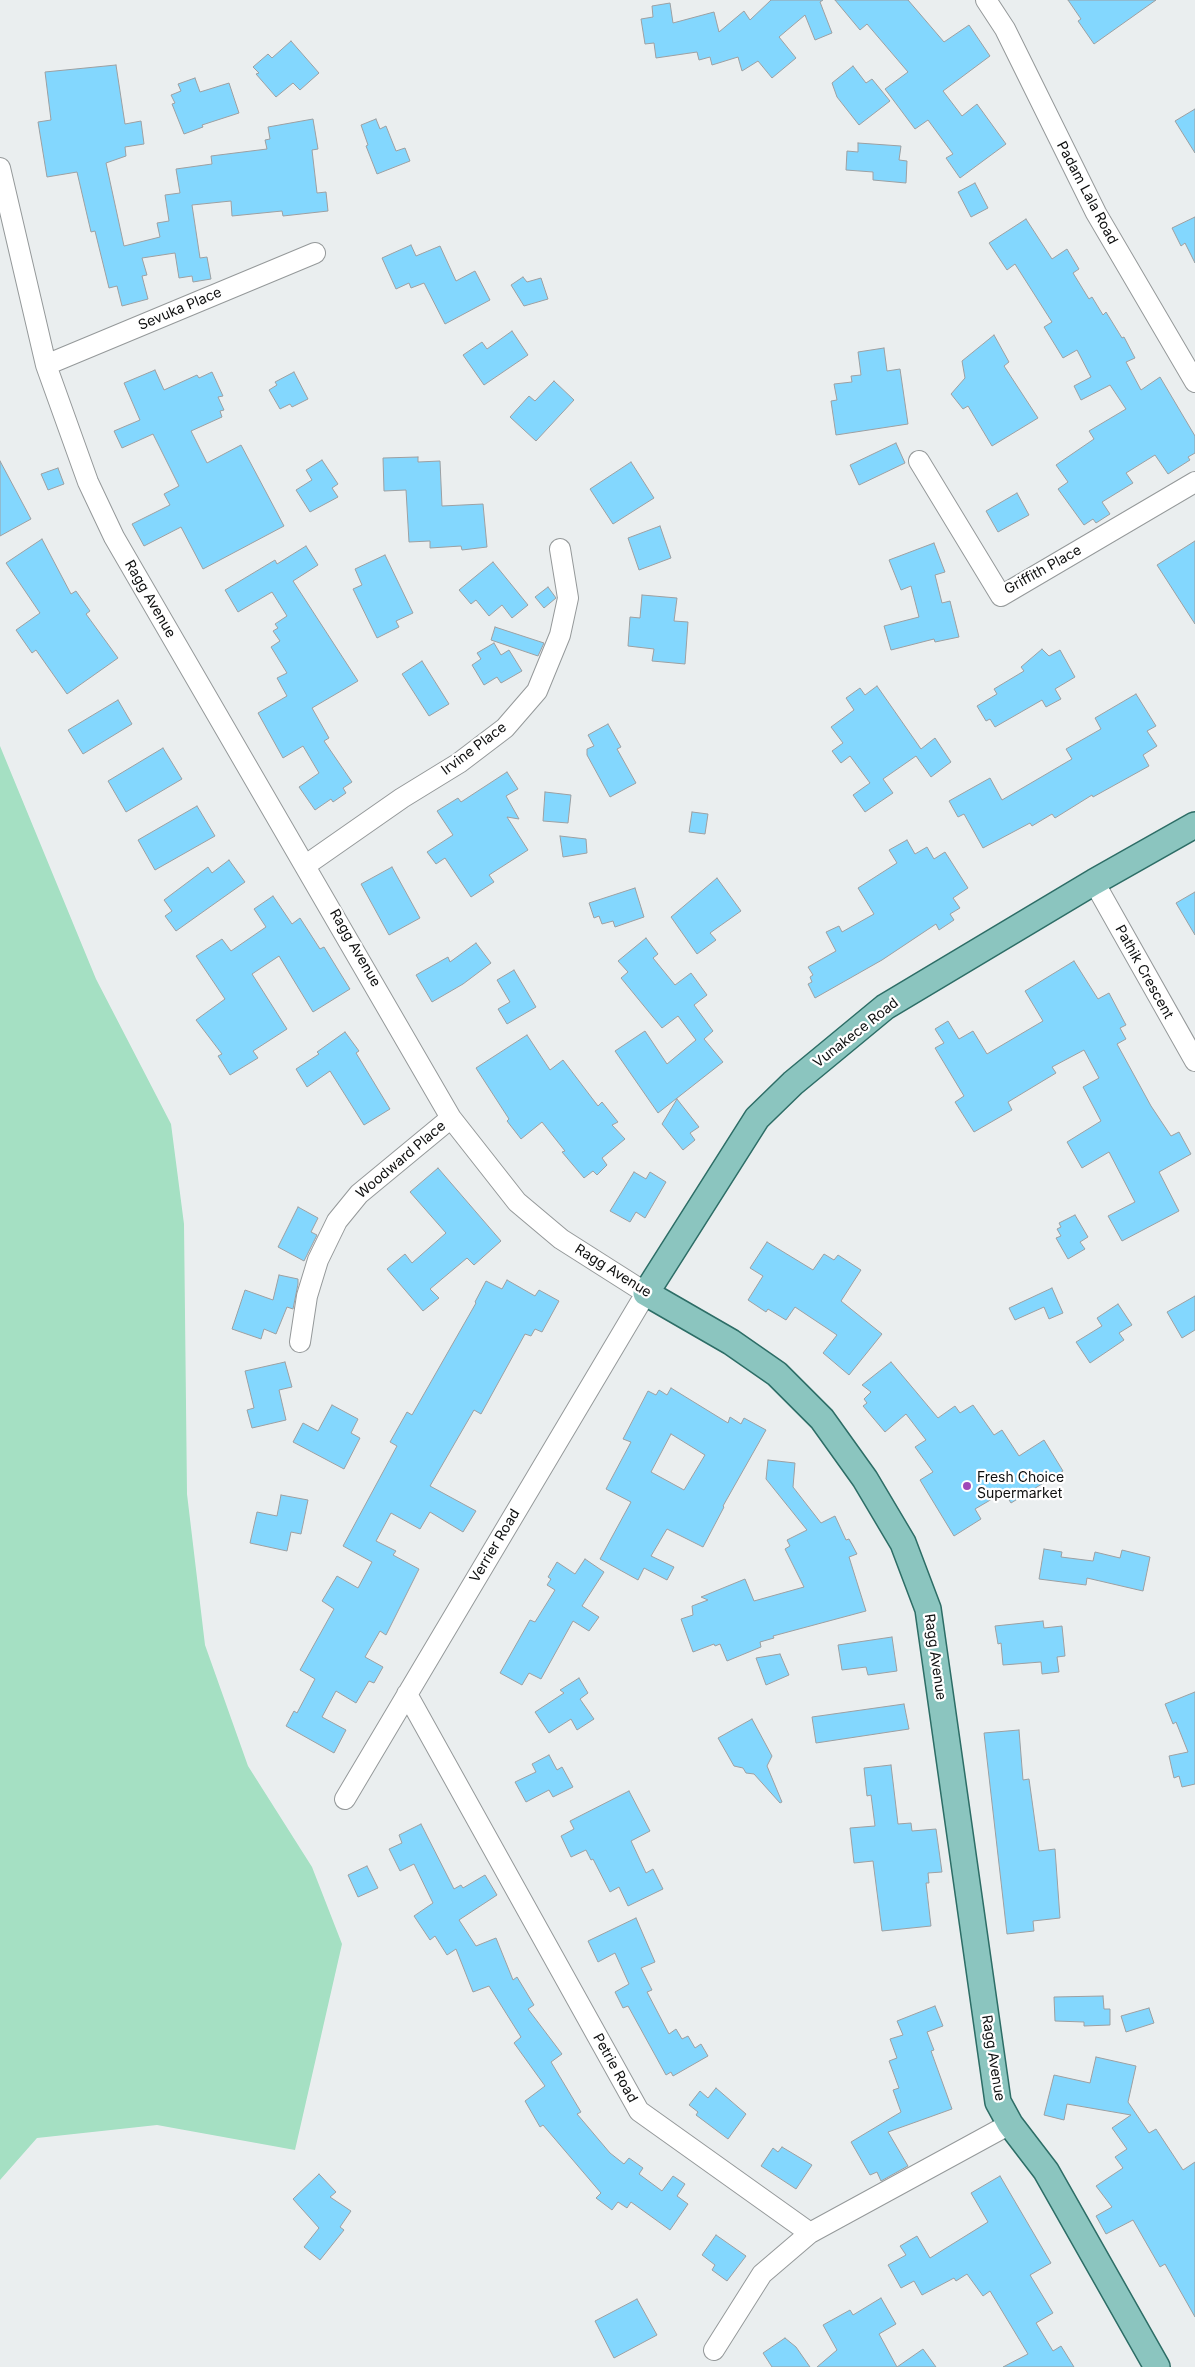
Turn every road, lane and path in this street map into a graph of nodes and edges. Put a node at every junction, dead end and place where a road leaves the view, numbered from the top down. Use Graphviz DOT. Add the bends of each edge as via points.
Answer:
graph roads {
  1 [pos="986,0"];
  2 [pos="0,168"];
  3 [pos="314,253"];
  4 [pos="46,365"];
  5 [pos="1195,382"];
  6 [pos="919,461"];
  7 [pos="1195,482"];
  8 [pos="560,549"];
  9 [pos="1195,826"];
  10 [pos="306,865"];
  11 [pos="1094,882"];
  12 [pos="1195,1062"];
  13 [pos="451,1118"];
  14 [pos="646,1293"];
  15 [pos="300,1342"];
  16 [pos="407,1694"];
  17 [pos="345,1799"];
  18 [pos="1010,2124"];
  19 [pos="810,2233"];
  20 [pos="714,2350"];
  21 [pos="1157,2367"];
  1 -- 5 [label="street, Padam Lala Road" via="1005,29 1096,213"];
  2 -- 4 [label="street, Ragg Avenue"];
  3 -- 4 [label="street, Sevuka Place"];
  4 -- 10 [label="street, Ragg Avenue" via="88,482 114,537"];
  6 -- 7 [label="street, Griffith Place" via="1001,596"];
  8 -- 10 [label="street, Irvine Place" via="568,598 560,636 537,691 505,728 459,763"];
  9 -- 11 [label="main road, Vunakece Road"];
  10 -- 13 [label="street, Ragg Avenue"];
  11 -- 12 [label="street, Pathik Crescent"];
  11 -- 14 [label="main road, Vunakece Road" via="884,1007 793,1084 757,1118"];
  13 -- 14 [label="street, Ragg Avenue" via="517,1202 561,1238"];
  13 -- 15 [label="street, Woodward Place" via="359,1194 337,1221 318,1260 307,1296"];
  14 -- 16 [label="street, Verrier Road"];
  14 -- 18 [label="main road, Ragg Avenue" via="777,1374 822,1419 865,1479 903,1543 928,1609 998,2102"];
  16 -- 17 [label="street, Verrier Road"];
  16 -- 19 [label="street, Petrie Road" via="639,2111"];
  18 -- 19 [label="street"];
  18 -- 21 [label="main road, Ragg Avenue" via="1046,2171"];
  19 -- 20 [label="street" via="762,2274"];
}
